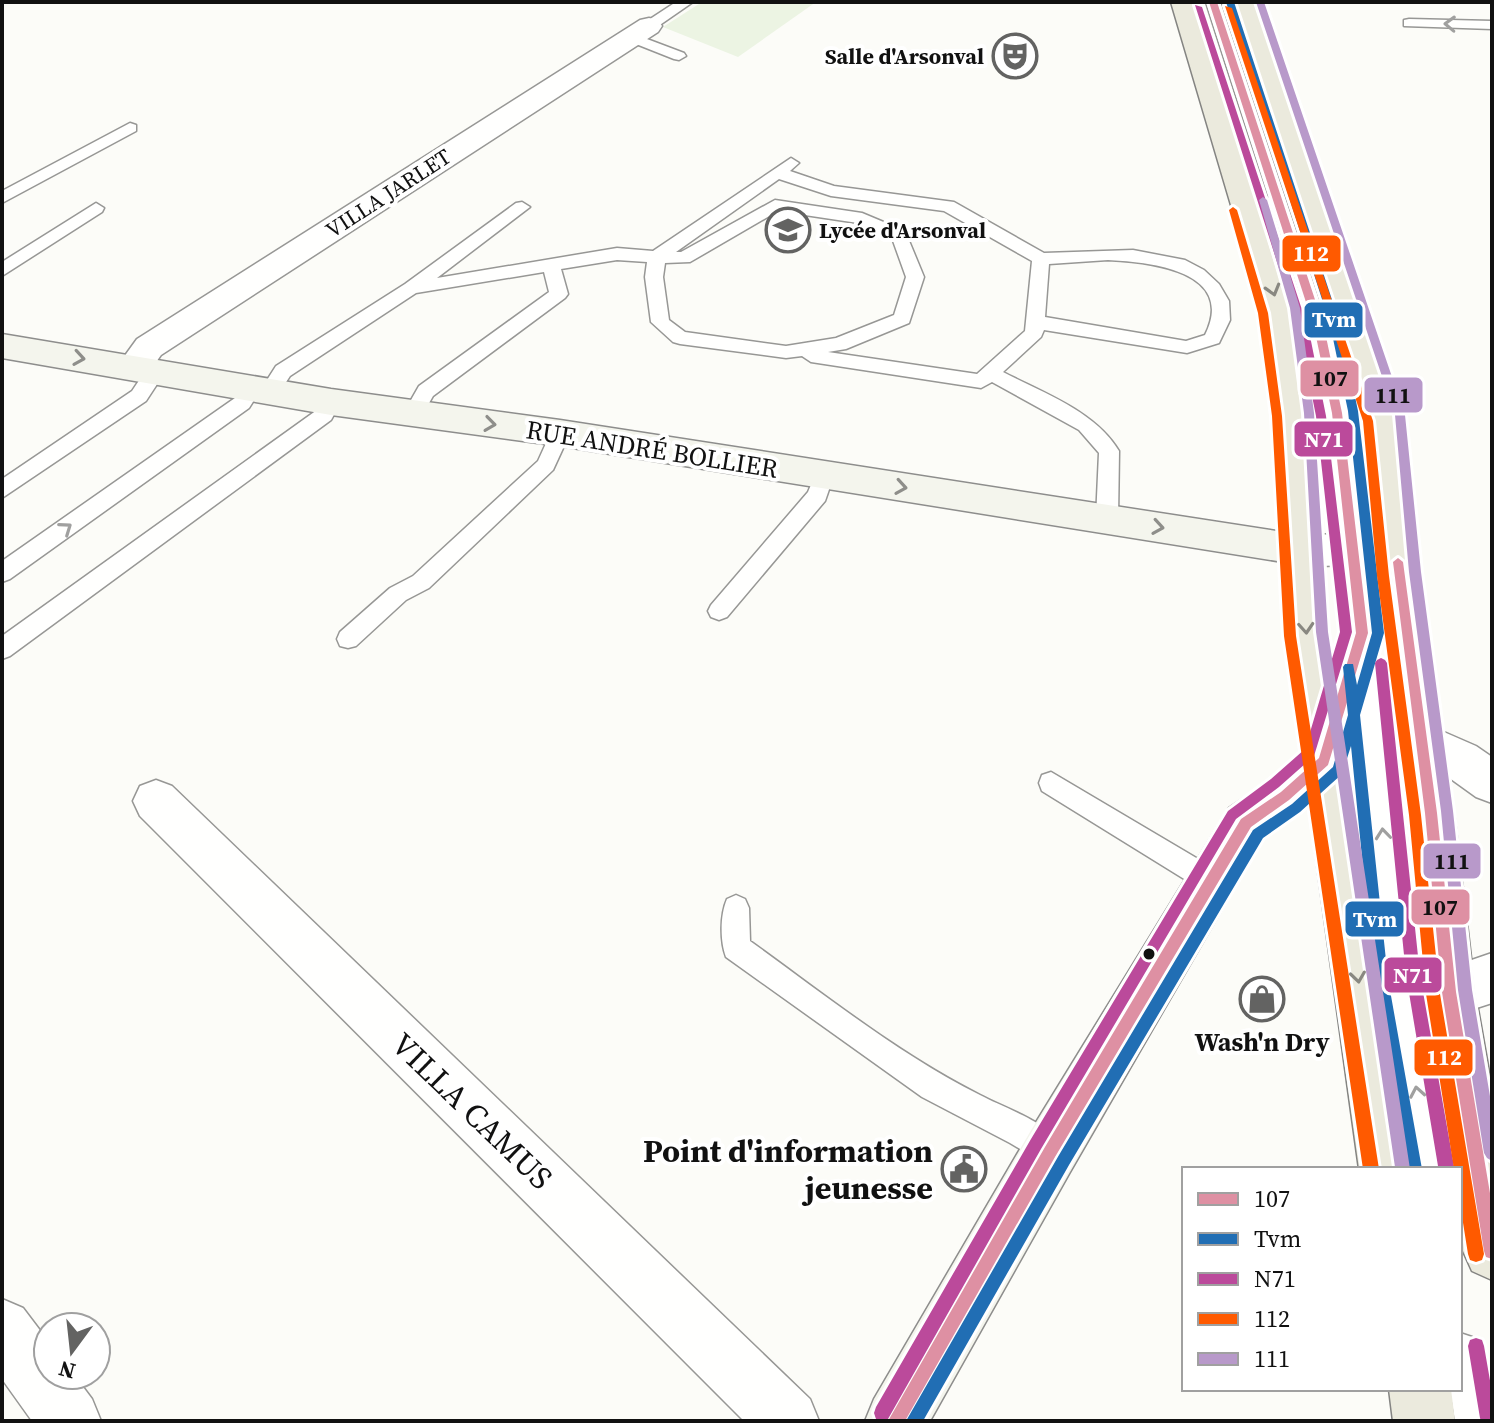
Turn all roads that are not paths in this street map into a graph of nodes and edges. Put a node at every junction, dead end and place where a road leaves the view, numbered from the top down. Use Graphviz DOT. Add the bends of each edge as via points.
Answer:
graph roads {
  1 [pos="686,2"];
  2 [pos="1184,2"];
  3 [pos="1213,2"];
  4 [pos="1243,2"];
  5 [pos="1409,23"];
  6 [pos="1492,25"];
  7 [pos="640,32"];
  8 [pos="679,56"];
  9 [pos="130,128"];
  10 [pos="2,198"];
  11 [pos="522,207"];
  12 [pos="96,208"];
  13 [pos="657,257"];
  14 [pos="1041,259"];
  15 [pos="551,265"];
  16 [pos="2,270"];
  17 [pos="411,288"];
  18 [pos="1035,322"];
  19 [pos="2,346"];
  20 [pos="786,352"];
  21 [pos="144,370"];
  22 [pos="990,373"];
  23 [pos="260,390"];
  24 [pos="331,402"];
  25 [pos="413,414"];
  26 [pos="560,433"];
  27 [pos="824,475"];
  28 [pos="2,490"];
  29 [pos="1107,519"];
  30 [pos="1396,536"];
  31 [pos="1353,549"];
  32 [pos="1302,550"];
  33 [pos="2,573"];
  34 [pos="719,611"];
  35 [pos="1362,633"];
  36 [pos="348,639"];
  37 [pos="2,649"];
  38 [pos="1421,742"];
  39 [pos="1324,761"];
  40 [pos="1051,783"];
  41 [pos="1492,783"];
  42 [pos="156,801"];
  43 [pos="1211,881"];
  44 [pos="736,908"];
  45 [pos="1470,985"];
  46 [pos="1050,1152"];
  47 [pos="1387,1167"];
  48 [pos="1430,1167"];
  49 [pos="1492,1251"];
  50 [pos="2,1329"];
  51 [pos="1462,1361"];
  52 [pos="1420,1391"];
  53 [pos="70,1421"];
  54 [pos="788,1421"];
  55 [pos="896,1421"];
  56 [pos="1424,1421"];
  57 [pos="1472,1421"];
  1 -- 7 [label="lane"];
  2 -- 32 [label="main road, one-way" via="1279,310 1293,414"];
  3 -- 31 [label="lane" via="1319,327 1337,413"];
  4 -- 30 [label="main road" via="1384,418"];
  6 -- 5 [label="lane, one-way"];
  7 -- 8 [label="lane"];
  7 -- 21 [label="street, VILLA JARLET" via="149,347"];
  9 -- 10 [label="lane"];
  11 -- 17 [label="lane"];
  12 -- 16 [label="lane"];
  13 -- 14 [label="lane" via="785,168 831,191 948,206"];
  13 -- 15 [label="lane" via="617,254"];
  13 -- 20 [label="lane" via="660,322 680,338"];
  13 -- 20 [label="lane" via="684,258 775,205 862,218 899,235 915,277 902,319 839,344"];
  14 -- 18 [label="lane"];
  14 -- 18 [label="lane" via="1107,254 1189,268 1223,302 1222,321 1212,339 1187,347"];
  15 -- 17 [label="lane"];
  15 -- 25 [label="lane" via="559,294 426,391"];
  17 -- 23 [label="lane"];
  18 -- 22 [label="lane" via="1034,333"];
  19 -- 21 [label="street, RUE ANDRÉ BOLLIER, one-way"];
  20 -- 22 [label="lane" via="981,381"];
  21 -- 23 [label="street, RUE ANDRÉ BOLLIER"];
  21 -- 28 [label="lane" via="139,396"];
  22 -- 29 [label="lane" via="1086,425 1109,451"];
  23 -- 24 [label="street, RUE ANDRÉ BOLLIER"];
  33 -- 23 [label="lane, one-way"];
  24 -- 25 [label="street, RUE ANDRÉ BOLLIER"];
  24 -- 37 [label="lane" via="324,415"];
  25 -- 26 [label="street, RUE ANDRÉ BOLLIER, one-way"];
  26 -- 27 [label="street, RUE ANDRÉ BOLLIER"];
  26 -- 36 [label="lane" via="546,465 421,582 398,594"];
  27 -- 29 [label="street, RUE ANDRÉ BOLLIER, one-way"];
  27 -- 34 [label="lane" via="818,495"];
  29 -- 32 [label="street, RUE ANDRÉ BOLLIER, one-way"];
  30 -- 31 [label="street"];
  30 -- 38 [label="main road"];
  31 -- 32 [label="street"];
  31 -- 35 [label="lane"];
  32 -- 39 [label="main road, one-way" via="1306,634"];
  35 -- 39 [label="lane"];
  48 -- 35 [label="lane, one-way" via="1397,977"];
  38 -- 41 [label="street"];
  38 -- 45 [label="main road"];
  39 -- 43 [label="street" via="1246,823"];
  39 -- 47 [label="main road, one-way"];
  40 -- 43 [label="lane"];
  42 -- 54 [label="street, VILLA CAMUS"];
  43 -- 46 [label="street"];
  44 -- 46 [label="lane" via="736,948 932,1087"];
  45 -- 49 [label="main road"];
  46 -- 55 [label="street"];
  50 -- 53 [label="street"];
  51 -- 57 [label="lane"];
  52 -- 56 [label="main road"];
}
